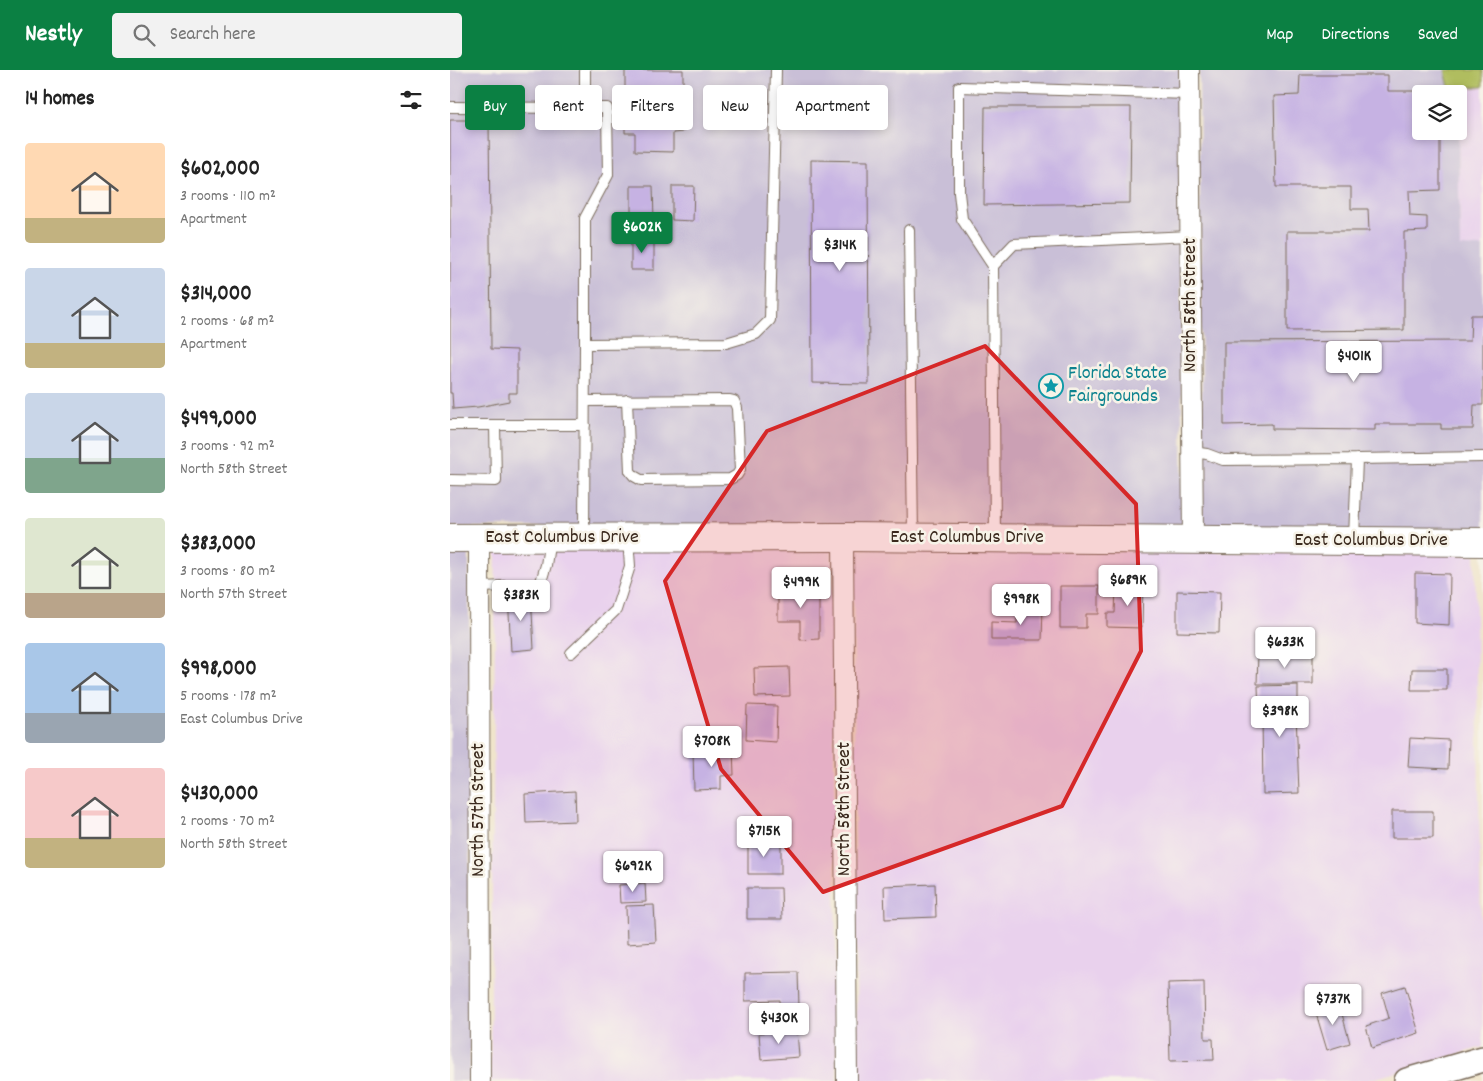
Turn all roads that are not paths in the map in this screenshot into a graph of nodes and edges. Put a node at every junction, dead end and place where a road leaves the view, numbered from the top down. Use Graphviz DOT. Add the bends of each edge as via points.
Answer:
graph roads {
  1 [pos="585,70"];
  2 [pos="776,70"];
  3 [pos="1189,70"];
  4 [pos="585,85"];
  5 [pos="1189,94"];
  6 [pos="450,107"];
  7 [pos="535,108"];
  8 [pos="602,108"];
  9 [pos="909,230"];
  10 [pos="1190,236"];
  11 [pos="992,266"];
  12 [pos="585,344"];
  13 [pos="627,400"];
  14 [pos="586,401"];
  15 [pos="450,425"];
  16 [pos="495,425"];
  17 [pos="585,425"];
  18 [pos="1192,452"];
  19 [pos="1483,457"];
  20 [pos="1356,459"];
  21 [pos="450,480"];
  22 [pos="450,538"];
  23 [pos="479,538"];
  24 [pos="550,538"];
  25 [pos="584,538"];
  26 [pos="627,538"];
  27 [pos="842,538"];
  28 [pos="913,538"];
  29 [pos="995,538"];
  30 [pos="1193,540"];
  31 [pos="1354,541"];
  32 [pos="1483,542"];
  33 [pos="479,588"];
  34 [pos="571,653"];
  35 [pos="1483,1058"];
  36 [pos="1419,1079"];
  37 [pos="480,1081"];
  38 [pos="847,1081"];
  1 -- 4 [label="lane"];
  2 -- 12 [label="lane" via="770,320 756,334 726,343"];
  3 -- 5 [label="street, North 58th Street"];
  5 -- 10 [label="street, North 58th Street"];
  5 -- 11 [label="lane" via="959,87 962,219"];
  6 -- 7 [label="lane"];
  8 -- 12 [label="lane" via="606,108 608,175 585,218"];
  9 -- 28 [label="lane"];
  10 -- 11 [label="lane" via="1014,244"];
  10 -- 18 [label="street, North 58th Street"];
  11 -- 29 [label="lane"];
  12 -- 14 [label="lane"];
  13 -- 13 [label="lane" via="734,401 740,470 737,475 730,479 641,480 634,476 630,471"];
  13 -- 14 [label="lane"];
  14 -- 17 [label="lane"];
  15 -- 16 [label="lane"];
  16 -- 17 [label="lane"];
  16 -- 21 [label="lane" via="496,481"];
  17 -- 25 [label="lane"];
  18 -- 20 [label="lane" via="1223,460"];
  18 -- 30 [label="street, North 58th Street"];
  19 -- 20 [label="lane"];
  20 -- 31 [label="lane"];
  22 -- 23 [label="main road, East Columbus Drive"];
  23 -- 24 [label="main road, East Columbus Drive"];
  23 -- 33 [label="street, North 57th Street"];
  24 -- 25 [label="main road, East Columbus Drive"];
  24 -- 33 [label="lane" via="540,585"];
  25 -- 26 [label="main road, East Columbus Drive"];
  26 -- 27 [label="main road, East Columbus Drive"];
  26 -- 34 [label="lane" via="630,566 616,610"];
  27 -- 28 [label="main road, East Columbus Drive"];
  27 -- 38 [label="street, North 58th Street"];
  28 -- 29 [label="main road, East Columbus Drive"];
  29 -- 30 [label="main road, East Columbus Drive"];
  30 -- 31 [label="main road, East Columbus Drive"];
  31 -- 32 [label="main road, East Columbus Drive"];
  33 -- 37 [label="street, North 57th Street"];
  35 -- 36 [label="street"];
}
